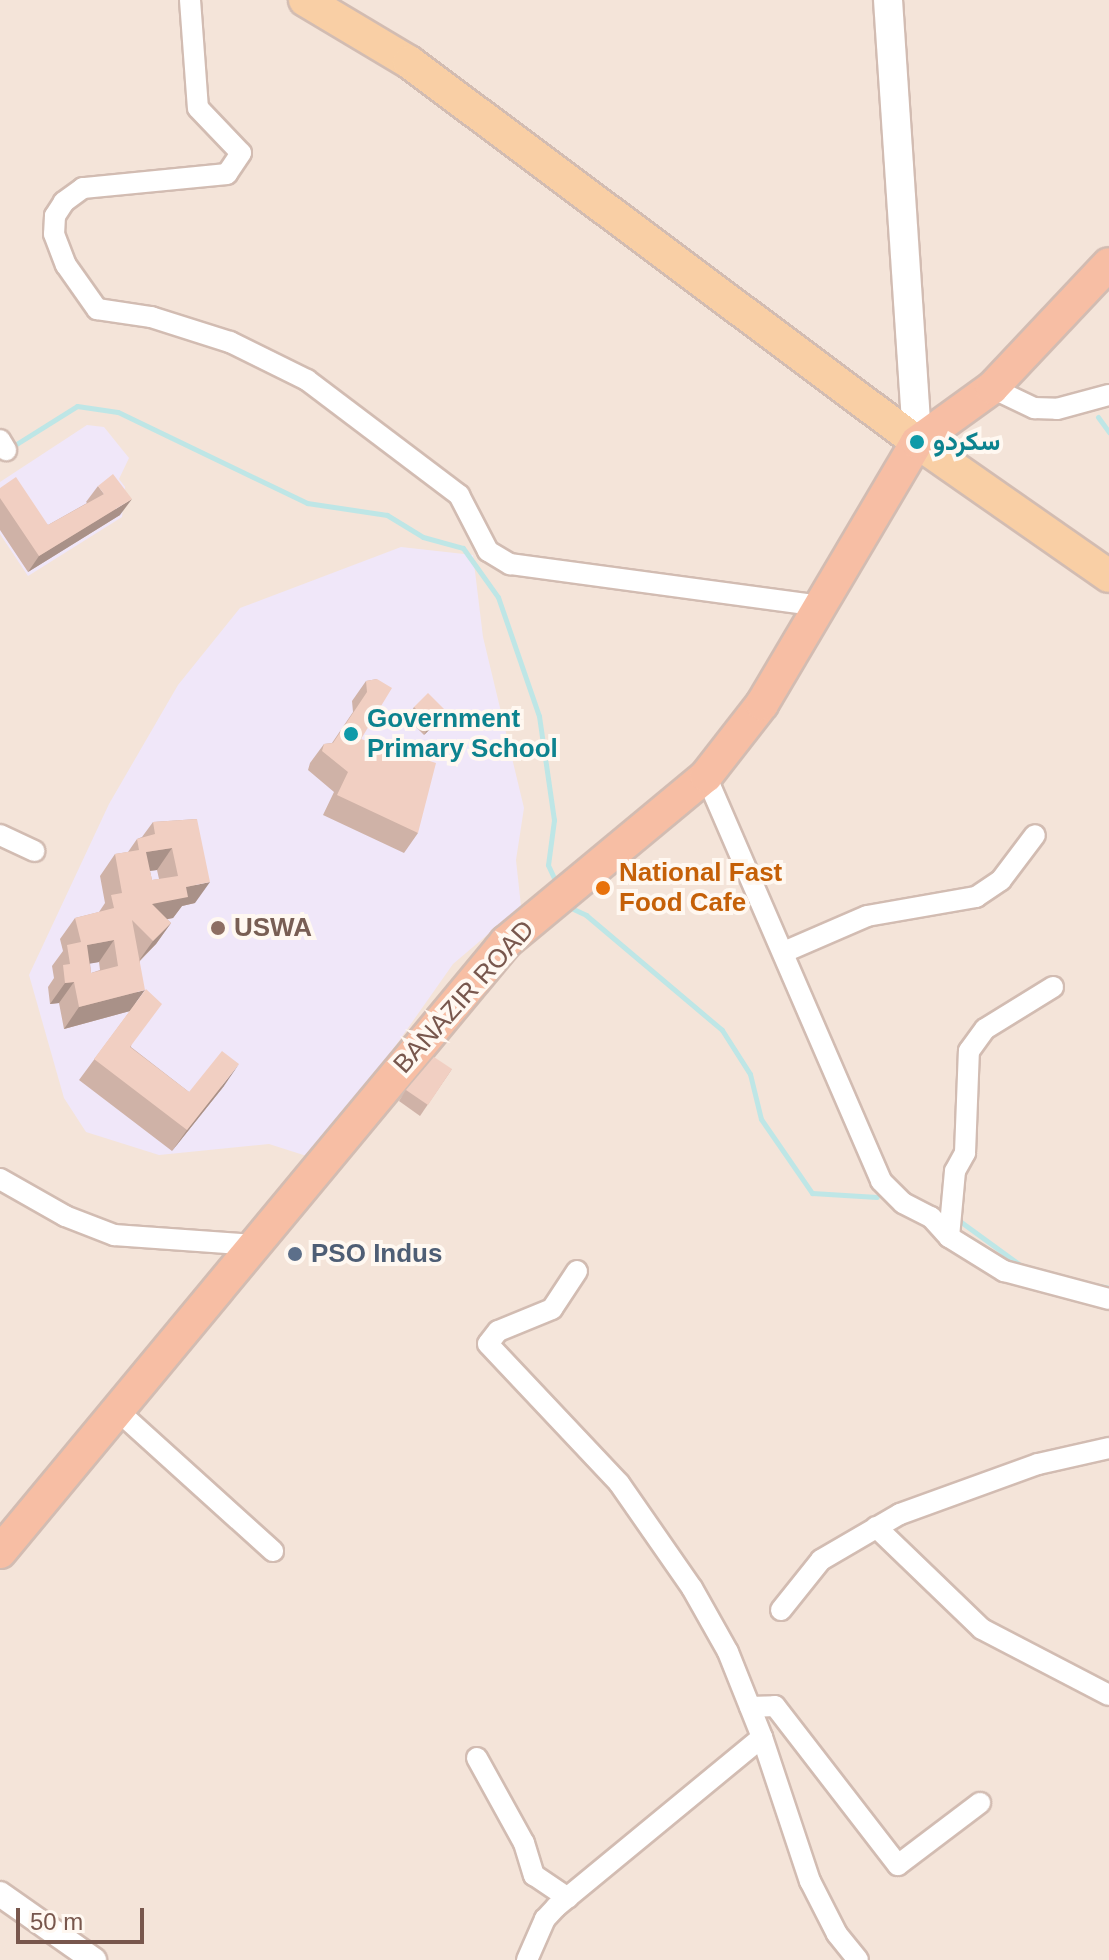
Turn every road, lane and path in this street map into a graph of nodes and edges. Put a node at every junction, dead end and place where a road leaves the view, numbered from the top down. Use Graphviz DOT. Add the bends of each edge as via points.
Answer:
graph roads {
  1 [pos="190,0"];
  2 [pos="305,0"];
  3 [pos="888,0"];
  4 [pos="1109,264"];
  5 [pos="992,388"];
  6 [pos="1109,395"];
  7 [pos="917,442"];
  8 [pos="1109,576"];
  9 [pos="820,606"];
  10 [pos="706,776"];
  11 [pos="0,835"];
  12 [pos="1035,835"];
  13 [pos="35,851"];
  14 [pos="784,952"];
  15 [pos="1053,987"];
  16 [pos="0,1179"];
  17 [pos="949,1237"];
  18 [pos="255,1245"];
  19 [pos="577,1271"];
  20 [pos="1109,1299"];
  21 [pos="118,1411"];
  22 [pos="1109,1448"];
  23 [pos="876,1527"];
  24 [pos="273,1551"];
  25 [pos="0,1552"];
  26 [pos="781,1610"];
  27 [pos="1109,1695"];
  28 [pos="750,1707"];
  29 [pos="762,1737"];
  30 [pos="477,1758"];
  31 [pos="980,1803"];
  32 [pos="0,1894"];
  33 [pos="568,1898"];
  34 [pos="94,1960"];
  35 [pos="527,1960"];
  36 [pos="858,1960"];
  1 -- 9 [label="street" via="198,108 241,153 227,174 83,188 64,202 55,216 54,234 66,265 97,309 151,317 230,342 307,380 459,495 488,551 510,564"];
  2 -- 7 [label="main road" via="409,62"];
  3 -- 7 [label="main road"];
  4 -- 5 [label="highway"];
  5 -- 6 [label="street" via="1034,408 1072,406"];
  5 -- 7 [label="highway"];
  7 -- 8 [label="main road"];
  7 -- 9 [label="highway, BANAZIR ROAD"];
  9 -- 10 [label="highway, BANAZIR ROAD" via="762,704"];
  10 -- 14 [label="street"];
  10 -- 18 [label="highway, BANAZIR ROAD" via="506,942"];
  11 -- 13 [label="street"];
  12 -- 14 [label="street" via="1001,880 976,897 867,916"];
  14 -- 17 [label="street" via="881,1181"];
  15 -- 17 [label="street" via="985,1029 969,1051 965,1153 955,1171"];
  16 -- 18 [label="street" via="65,1216 114,1235"];
  17 -- 20 [label="street" via="1019,1278"];
  18 -- 21 [label="highway, BANAZIR ROAD"];
  19 -- 28 [label="street" via="552,1309 498,1331 488,1344 507,1370 619,1483 661,1540 728,1652"];
  21 -- 24 [label="street"];
  21 -- 25 [label="highway, BANAZIR ROAD"];
  22 -- 23 [label="street" via="965,1487"];
  23 -- 26 [label="street" via="821,1560"];
  23 -- 27 [label="street" via="982,1629"];
  28 -- 29 [label="street"];
  28 -- 31 [label="street" via="775,1706 898,1865"];
  29 -- 33 [label="street"];
  29 -- 36 [label="street" via="810,1881 837,1934"];
  30 -- 33 [label="street" via="524,1843 534,1875"];
  32 -- 34 [label="street"];
  33 -- 35 [label="street" via="545,1919"];
}
